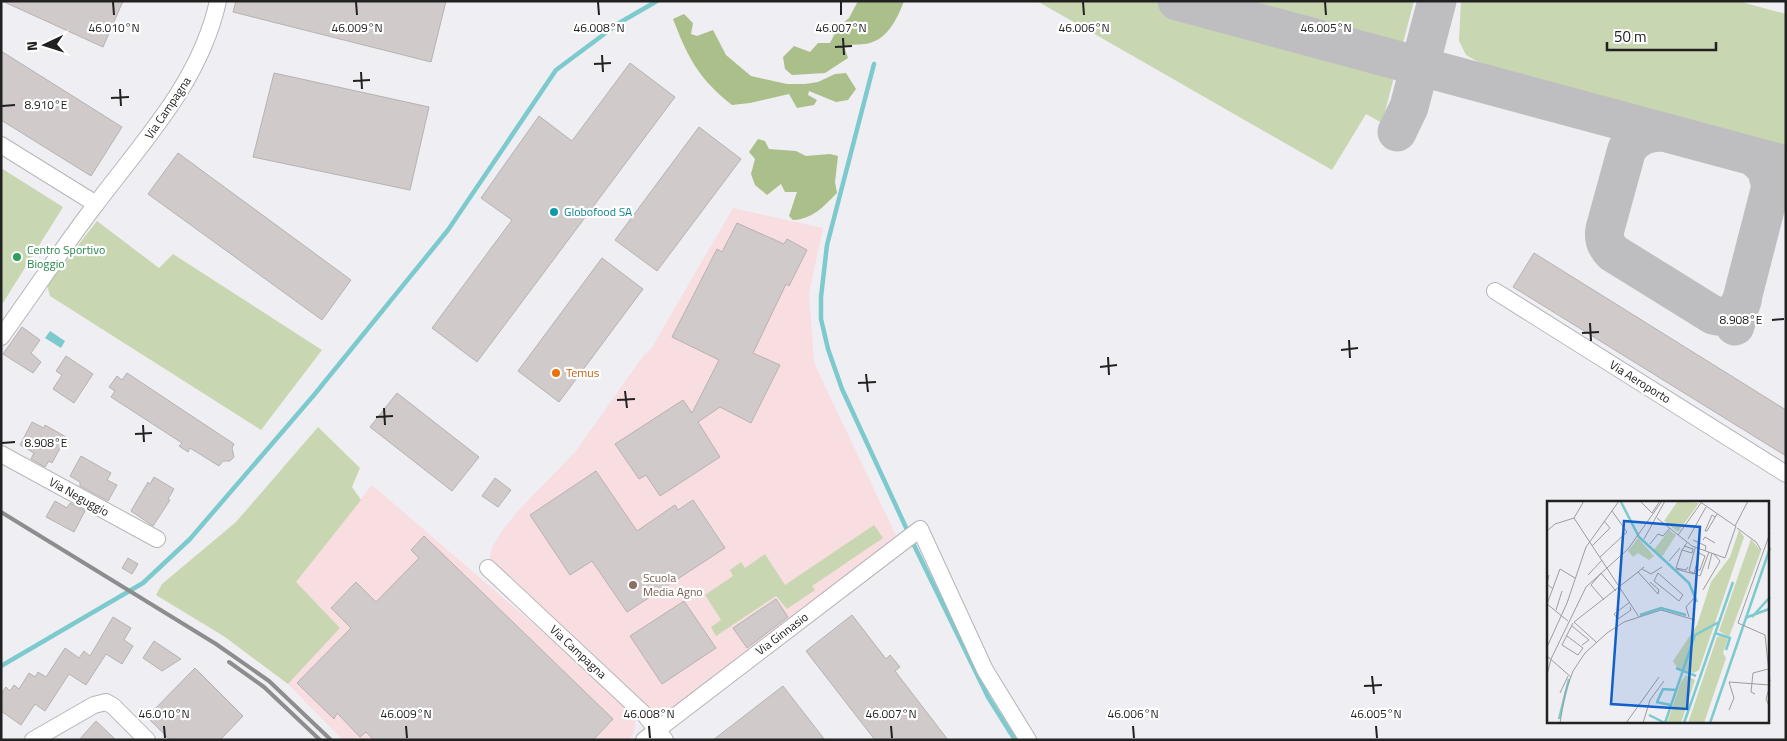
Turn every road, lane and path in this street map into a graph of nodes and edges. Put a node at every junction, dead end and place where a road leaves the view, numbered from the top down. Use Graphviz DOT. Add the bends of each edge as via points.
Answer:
graph roads {
  1 [pos="218,1"];
  2 [pos="1,145"];
  3 [pos="96,204"];
  4 [pos="1495,291"];
  5 [pos="1,337"];
  6 [pos="1,454"];
  7 [pos="1786,474"];
  8 [pos="157,539"];
  9 [pos="488,568"];
  10 [pos="655,736"];
  11 [pos="33,740"];
  12 [pos="147,740"];
  13 [pos="1028,740"];
  1 -- 3 [label="street, Via Campagna" via="204,47 190,76 149,138"];
  2 -- 3 [label="street"];
  3 -- 5 [label="street, Via Campagna"];
  4 -- 7 [label="street, Via Aeroporto"];
  6 -- 8 [label="street, Via Neguggio"];
  9 -- 10 [label="street, Via Campagna" via="645,715"];
  10 -- 13 [label="street, Via Ginnasio" via="920,529 985,670"];
  11 -- 12 [label="street" via="94,705 106,702"];
}
